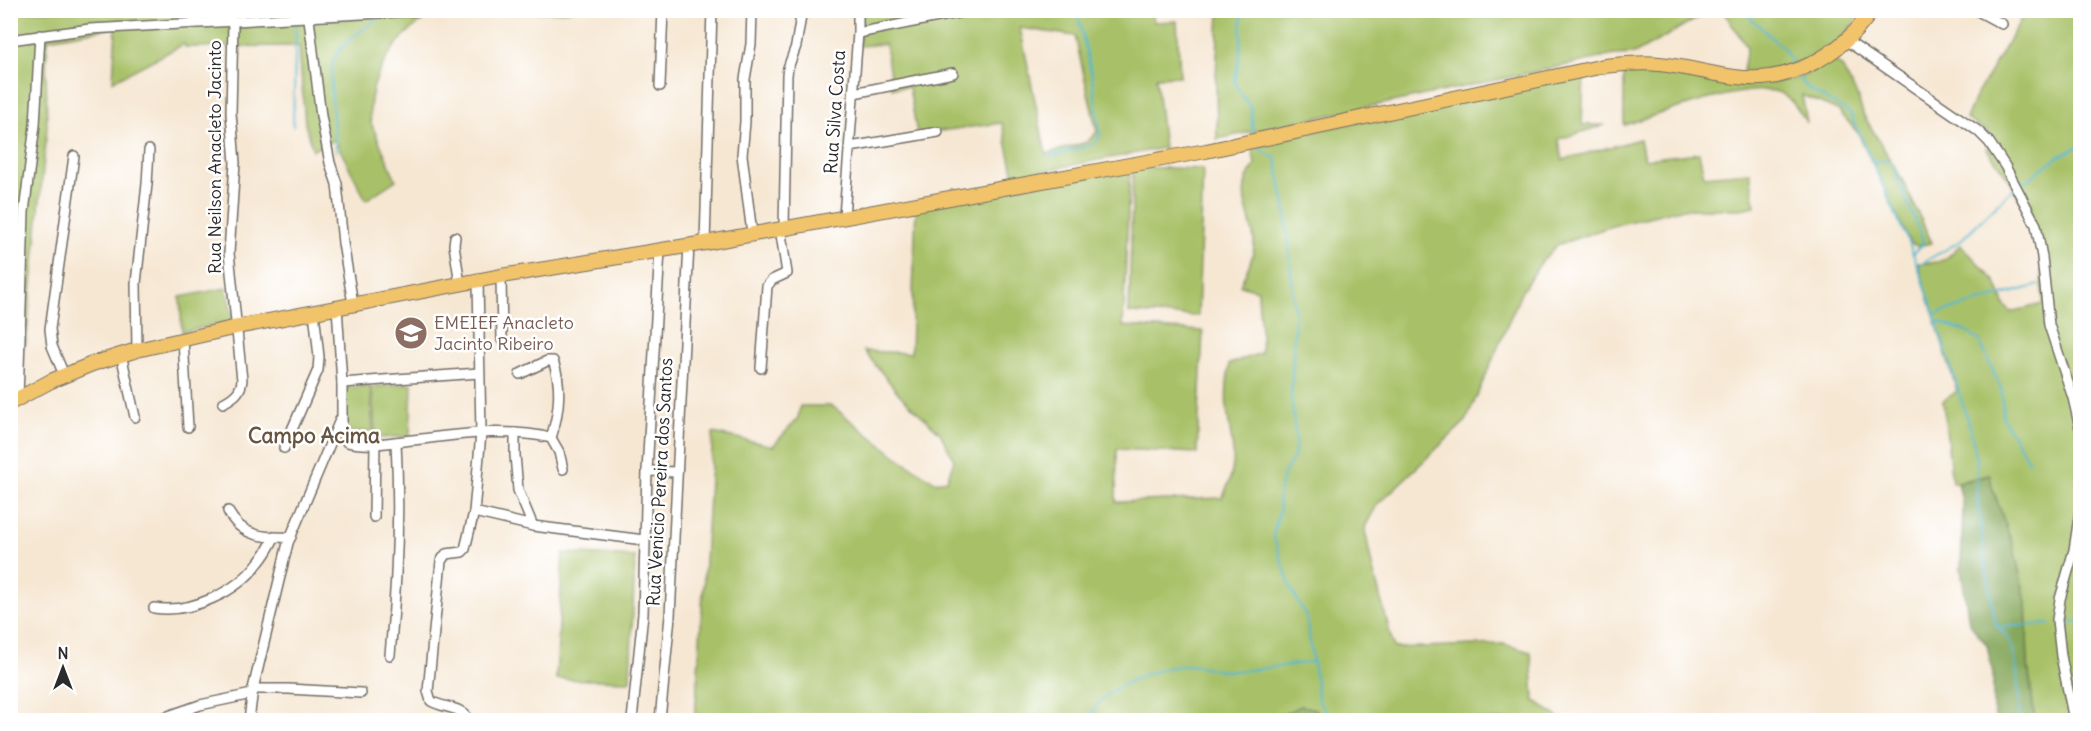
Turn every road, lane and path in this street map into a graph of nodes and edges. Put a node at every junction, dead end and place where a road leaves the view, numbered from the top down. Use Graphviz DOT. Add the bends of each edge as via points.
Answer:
graph roads {
  1 [pos="435,10"];
  2 [pos="663,10"];
  3 [pos="712,10"];
  4 [pos="752,10"];
  5 [pos="802,10"];
  6 [pos="858,10"];
  7 [pos="1872,10"];
  8 [pos="1976,10"];
  9 [pos="968,11"];
  10 [pos="309,19"];
  11 [pos="233,22"];
  12 [pos="2002,24"];
  13 [pos="858,33"];
  14 [pos="40,35"];
  15 [pos="10,40"];
  16 [pos="1847,41"];
  17 [pos="953,74"];
  18 [pos="660,86"];
  19 [pos="854,93"];
  20 [pos="938,132"];
  21 [pos="850,147"];
  22 [pos="149,150"];
  23 [pos="74,156"];
  24 [pos="844,216"];
  25 [pos="782,228"];
  26 [pos="752,233"];
  27 [pos="455,237"];
  28 [pos="705,243"];
  29 [pos="688,245"];
  30 [pos="660,250"];
  31 [pos="501,276"];
  32 [pos="478,281"];
  33 [pos="460,284"];
  34 [pos="353,304"];
  35 [pos="337,308"];
  36 [pos="314,312"];
  37 [pos="237,327"];
  38 [pos="183,339"];
  39 [pos="502,340"];
  40 [pos="137,350"];
  41 [pos="121,354"];
  42 [pos="761,368"];
  43 [pos="479,373"];
  44 [pos="520,374"];
  45 [pos="64,375"];
  46 [pos="342,383"];
  47 [pos="14,401"];
  48 [pos="224,403"];
  49 [pos="342,415"];
  50 [pos="135,417"];
  51 [pos="188,427"];
  52 [pos="2080,428"];
  53 [pos="481,433"];
  54 [pos="515,433"];
  55 [pos="551,438"];
  56 [pos="396,442"];
  57 [pos="375,443"];
  58 [pos="284,448"];
  59 [pos="563,469"];
  60 [pos="647,471"];
  61 [pos="677,472"];
  62 [pos="228,512"];
  63 [pos="474,512"];
  64 [pos="2080,512"];
  65 [pos="374,518"];
  66 [pos="533,526"];
  67 [pos="291,537"];
  68 [pos="274,538"];
  69 [pos="644,540"];
  70 [pos="154,608"];
  71 [pos="390,655"];
  72 [pos="253,692"];
  73 [pos="361,693"];
  74 [pos="157,720"];
  75 [pos="249,720"];
  76 [pos="469,720"];
  77 [pos="632,720"];
  78 [pos="660,720"];
  79 [pos="2074,720"];
  1 -- 10 [label="street"];
  2 -- 18 [label="street"];
  3 -- 28 [label="street"];
  4 -- 26 [label="street" via="742,155"];
  5 -- 25 [label="street" via="787,75"];
  6 -- 13 [label="street, Rua Silva Costa"];
  7 -- 16 [label="main road"];
  8 -- 12 [label="street"];
  9 -- 13 [label="street"];
  10 -- 11 [label="street"];
  10 -- 34 [label="street"];
  11 -- 14 [label="street"];
  11 -- 37 [label="street, Rua Neilson Anacleto Jacinto" via="231,113 235,163 229,253"];
  13 -- 19 [label="street, Rua Silva Costa"];
  14 -- 15 [label="street"];
  14 -- 47 [label="street" via="35,125 23,221"];
  16 -- 24 [label="main road" via="1808,66 1768,78 1728,78 1653,64 1604,66 1206,151"];
  16 -- 52 [label="street" via="1978,131 2006,166 2036,225 2049,325"];
  17 -- 19 [label="street"];
  19 -- 21 [label="street, Rua Silva Costa"];
  20 -- 21 [label="street"];
  21 -- 24 [label="street, Rua Silva Costa"];
  22 -- 40 [label="street" via="136,283"];
  23 -- 45 [label="street" via="50,330"];
  24 -- 25 [label="main road"];
  25 -- 26 [label="main road"];
  25 -- 42 [label="street" via="787,273 766,286"];
  26 -- 28 [label="main road"];
  27 -- 33 [label="street"];
  28 -- 29 [label="main road"];
  29 -- 30 [label="main road"];
  29 -- 61 [label="street, Rua Venicio Pereira dos Santos"];
  30 -- 31 [label="main road"];
  30 -- 60 [label="street"];
  31 -- 32 [label="main road"];
  31 -- 39 [label="street"];
  32 -- 33 [label="main road"];
  32 -- 43 [label="street"];
  33 -- 34 [label="main road"];
  34 -- 35 [label="main road"];
  35 -- 36 [label="main road"];
  35 -- 46 [label="street"];
  36 -- 37 [label="main road"];
  36 -- 58 [label="street" via="318,370"];
  37 -- 38 [label="main road"];
  37 -- 48 [label="street, Rua Neilson Anacleto Jacinto" via="242,387"];
  38 -- 40 [label="main road"];
  38 -- 51 [label="street"];
  40 -- 41 [label="main road"];
  41 -- 45 [label="main road"];
  41 -- 50 [label="street"];
  43 -- 46 [label="street"];
  43 -- 53 [label="street"];
  44 -- 55 [label="street" via="553,361 559,396"];
  45 -- 47 [label="main road"];
  46 -- 49 [label="street"];
  49 -- 57 [label="street" via="342,434 347,442"];
  49 -- 67 [label="street"];
  53 -- 54 [label="street"];
  53 -- 56 [label="street"];
  53 -- 63 [label="street"];
  54 -- 55 [label="street"];
  54 -- 66 [label="street" via="518,490"];
  55 -- 59 [label="street"];
  56 -- 57 [label="street"];
  56 -- 71 [label="street" via="398,565"];
  57 -- 65 [label="street"];
  60 -- 61 [label="street"];
  60 -- 69 [label="street"];
  61 -- 78 [label="street, Rua Venicio Pereira dos Santos"];
  62 -- 68 [label="street" via="242,530"];
  63 -- 66 [label="street"];
  63 -- 76 [label="street" via="465,549 447,554 441,561 428,691 431,701 463,712"];
  64 -- 79 [label="street" via="2057,620"];
  66 -- 69 [label="street"];
  67 -- 68 [label="street"];
  67 -- 72 [label="street"];
  68 -- 70 [label="street" via="259,562 236,584 192,606"];
  69 -- 77 [label="street" via="641,643"];
  72 -- 73 [label="street" via="288,689"];
  72 -- 74 [label="street"];
  72 -- 75 [label="street"];
}
